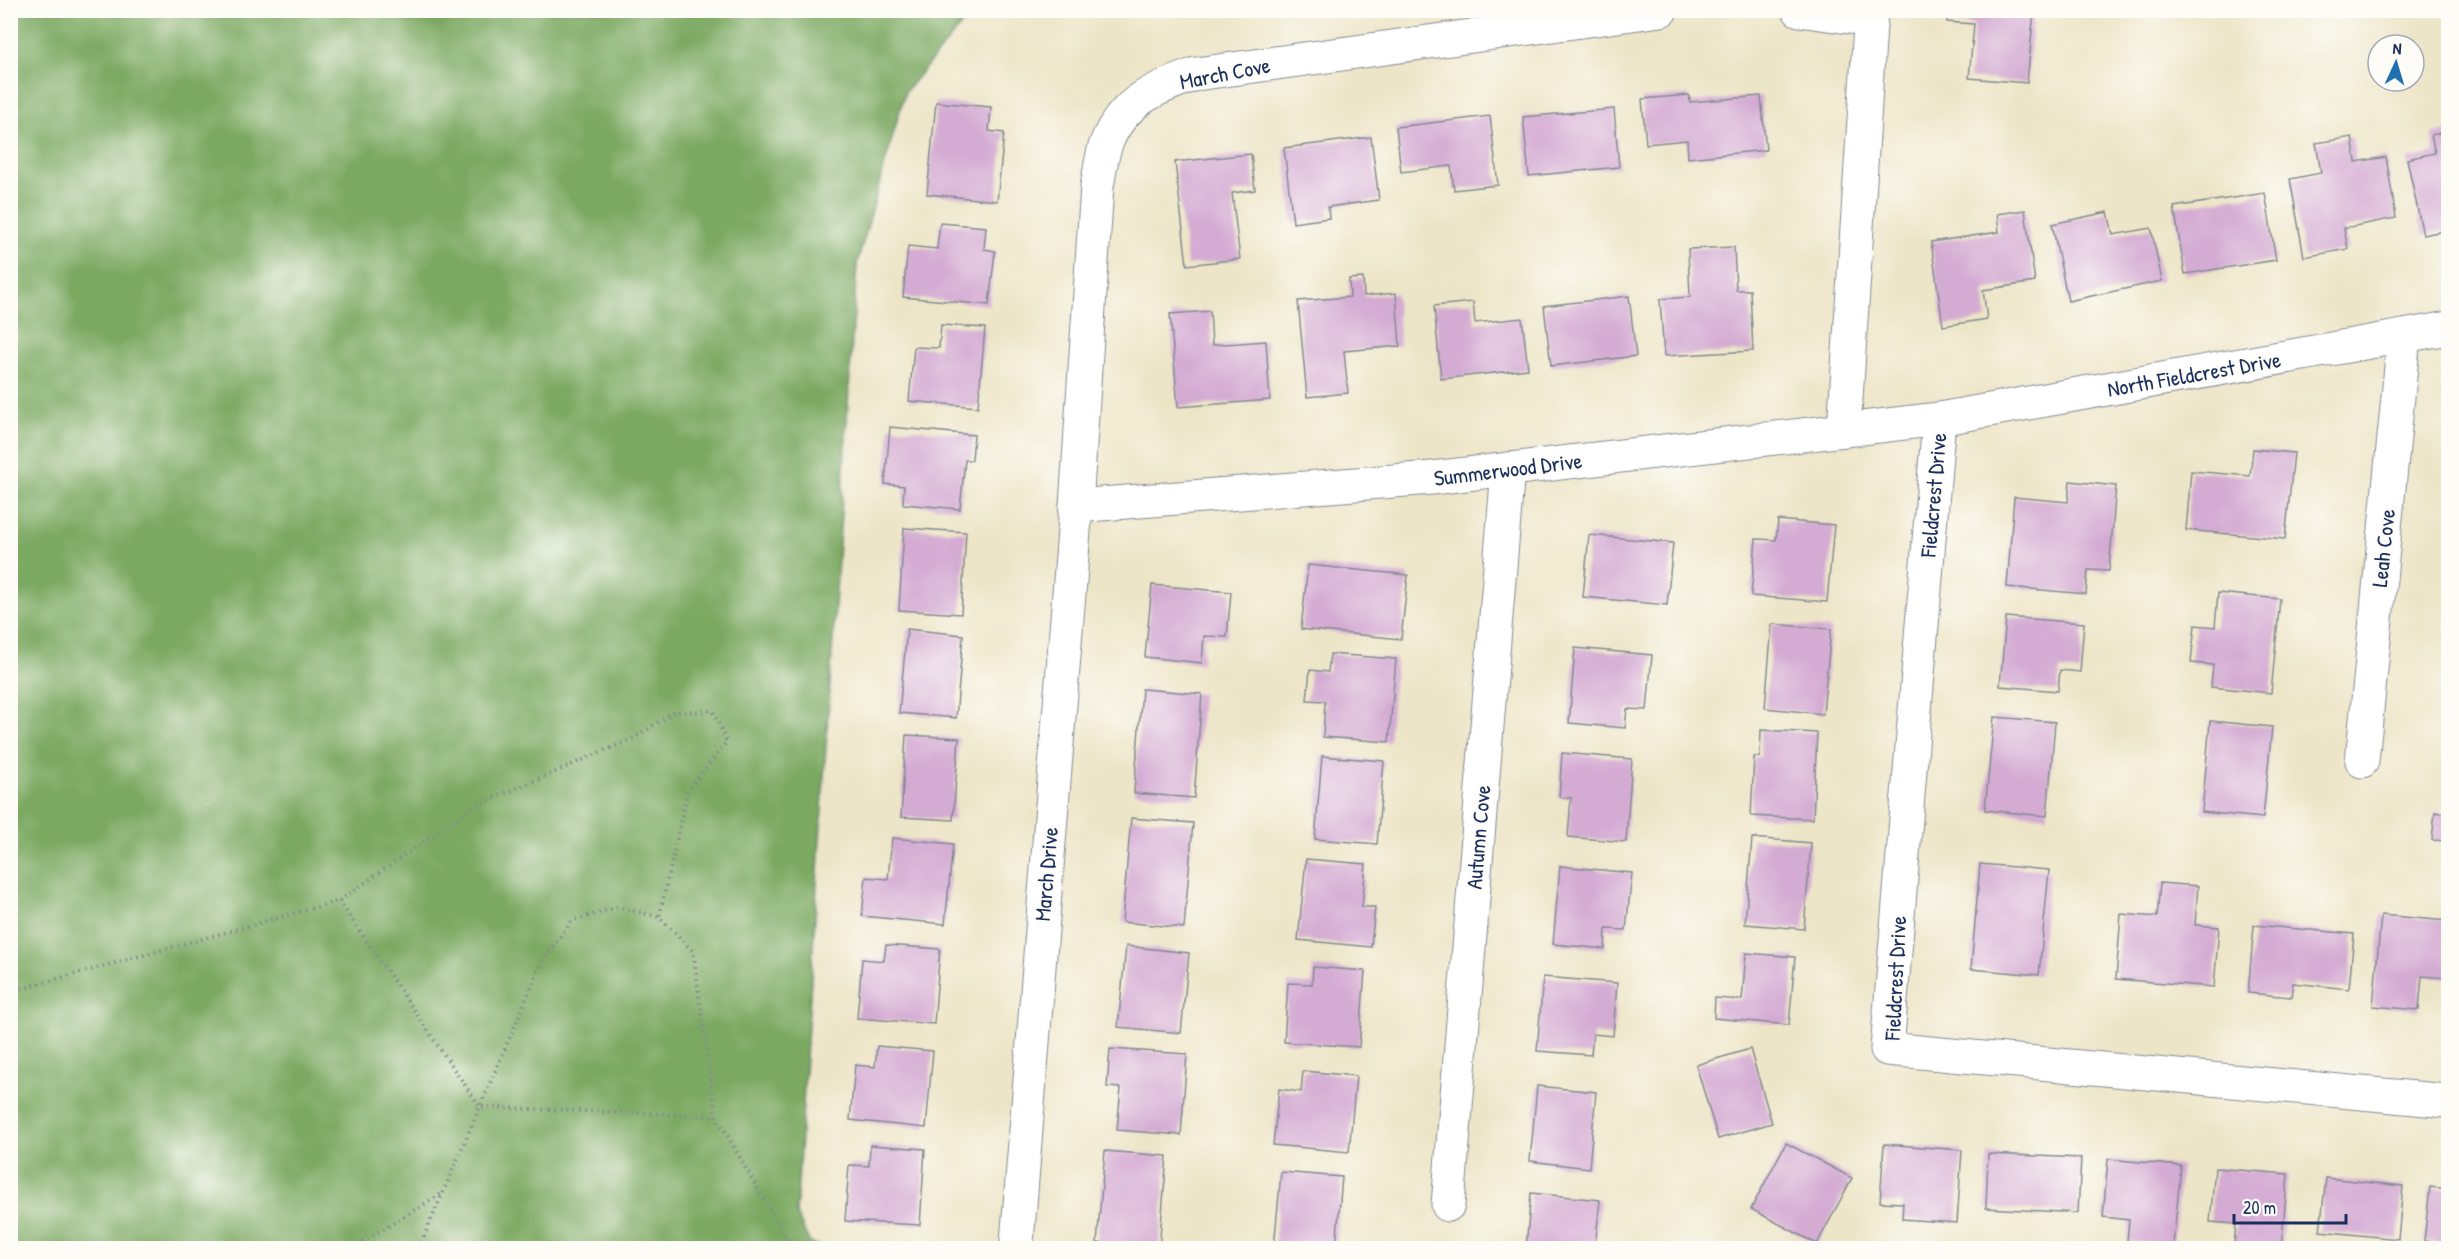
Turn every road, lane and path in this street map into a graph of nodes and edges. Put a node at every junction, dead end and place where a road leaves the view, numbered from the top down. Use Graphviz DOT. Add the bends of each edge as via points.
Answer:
graph roads {
  1 [pos="1660,10"];
  2 [pos="1799,10"];
  3 [pos="1870,15"];
  4 [pos="2448,328"];
  5 [pos="2404,336"];
  6 [pos="1939,420"];
  7 [pos="1844,430"];
  8 [pos="1508,469"];
  9 [pos="1076,506"];
  10 [pos="2362,761"];
  11 [pos="339,901"];
  12 [pos="659,917"];
  13 [pos="10,992"];
  14 [pos="2448,1101"];
  15 [pos="480,1107"];
  16 [pos="716,1116"];
  17 [pos="443,1193"];
  18 [pos="1448,1205"];
  19 [pos="1017,1242"];
  20 [pos="352,1248"];
  21 [pos="419,1248"];
  22 [pos="792,1248"];
  1 -- 9 [label="street, March Cove" via="1196,74 1159,87 1128,106 1106,144 1097,186"];
  2 -- 3 [label="street"];
  3 -- 7 [label="street"];
  4 -- 5 [label="street, North Fieldcrest Drive"];
  5 -- 6 [label="street, North Fieldcrest Drive"];
  5 -- 10 [label="street, Leah Cove"];
  6 -- 7 [label="street, Summerwood Drive"];
  6 -- 14 [label="street, Fieldcrest Drive" via="1887,1048"];
  7 -- 8 [label="street, Summerwood Drive"];
  8 -- 9 [label="street, Summerwood Drive"];
  8 -- 18 [label="street, Autumn Cove"];
  9 -- 19 [label="street, March Drive"];
  11 -- 12 [label="path" via="474,807 634,738 674,712 713,711 727,742 688,790"];
  11 -- 13 [label="path"];
  11 -- 15 [label="path"];
  12 -- 15 [label="path" via="618,907 572,921 544,958"];
  12 -- 16 [label="path" via="693,951"];
  15 -- 16 [label="path"];
  15 -- 17 [label="path"];
  16 -- 22 [label="path"];
  17 -- 20 [label="path"];
  17 -- 21 [label="path"];
}
